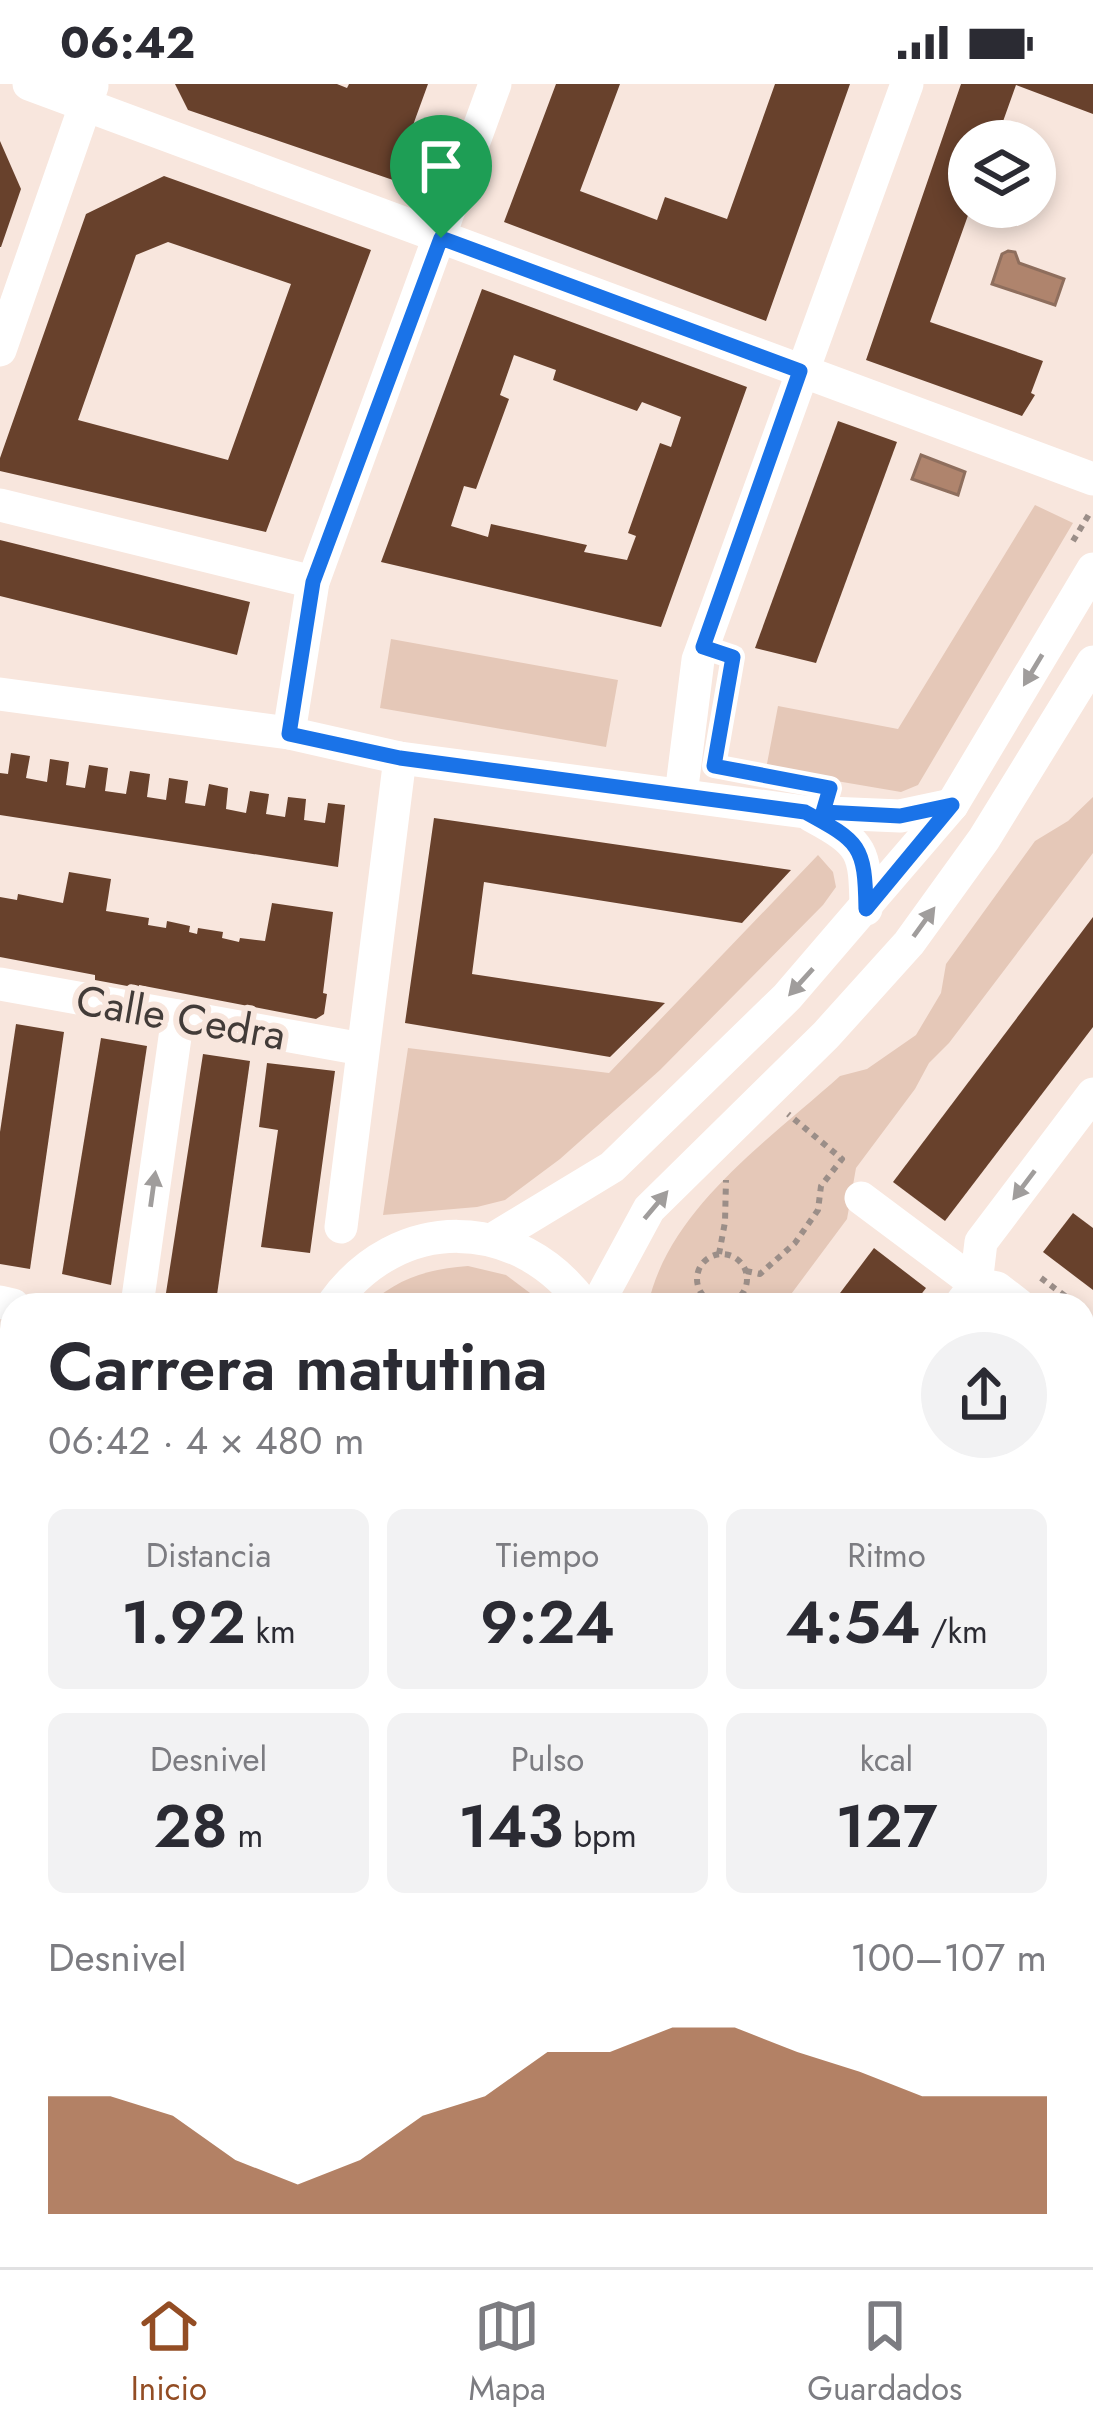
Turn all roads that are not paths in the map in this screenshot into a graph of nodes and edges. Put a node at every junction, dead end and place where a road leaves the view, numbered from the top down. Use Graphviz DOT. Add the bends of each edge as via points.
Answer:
graph roads {
  1 [pos="29,84"];
  2 [pos="495,84"];
  3 [pos="907,84"];
  4 [pos="89,94"];
  5 [pos="441,238"];
  6 [pos="0,350"];
  7 [pos="800,371"];
  8 [pos="1093,478"];
  9 [pos="0,505"];
  10 [pos="1081,559"];
  11 [pos="313,582"];
  12 [pos="1093,662"];
  13 [pos="0,694"];
  14 [pos="289,734"];
  15 [pos="400,758"];
  16 [pos="681,795"];
  17 [pos="952,805"];
  18 [pos="805,812"];
  19 [pos="866,909"];
  20 [pos="0,984"];
  21 [pos="178,1016"];
  22 [pos="362,1049"];
  23 [pos="1093,1094"];
  24 [pos="861,1198"];
  25 [pos="340,1227"];
  26 [pos="493,1239"];
  27 [pos="139,1293"];
  28 [pos="341,1293"];
  29 [pos="576,1293"];
  30 [pos="604,1293"];
  31 [pos="966,1293"];
  32 [pos="968,1293"];
  1 -- 4 [label="street"];
  2 -- 5 [label="street"];
  3 -- 7 [label="street"];
  4 -- 5 [label="street"];
  4 -- 6 [label="street"];
  5 -- 7 [label="street"];
  5 -- 11 [label="street"];
  7 -- 8 [label="street"];
  7 -- 16 [label="street" via="698,660"];
  9 -- 11 [label="street"];
  10 -- 17 [label="street, one-way"];
  11 -- 14 [label="street"];
  30 -- 12 [label="street, one-way" via="649,1209 909,943"];
  13 -- 14 [label="street"];
  14 -- 15 [label="street"];
  15 -- 16 [label="street"];
  15 -- 22 [label="street"];
  16 -- 18 [label="street"];
  17 -- 18 [label="street" via="900,816"];
  17 -- 19 [label="street"];
  18 -- 19 [label="street" via="850,836 865,865"];
  19 -- 26 [label="street, one-way" via="612,1167"];
  20 -- 21 [label="street, Calle Cedra"];
  21 -- 22 [label="street, Calle Cedra"];
  27 -- 21 [label="street, one-way"];
  22 -- 25 [label="street"];
  23 -- 32 [label="street, one-way" via="981,1242"];
  24 -- 31 [label="street"];
  26 -- 28 [label="street" via="441,1236 392,1250"];
  26 -- 29 [label="street" via="533,1255"];
}
